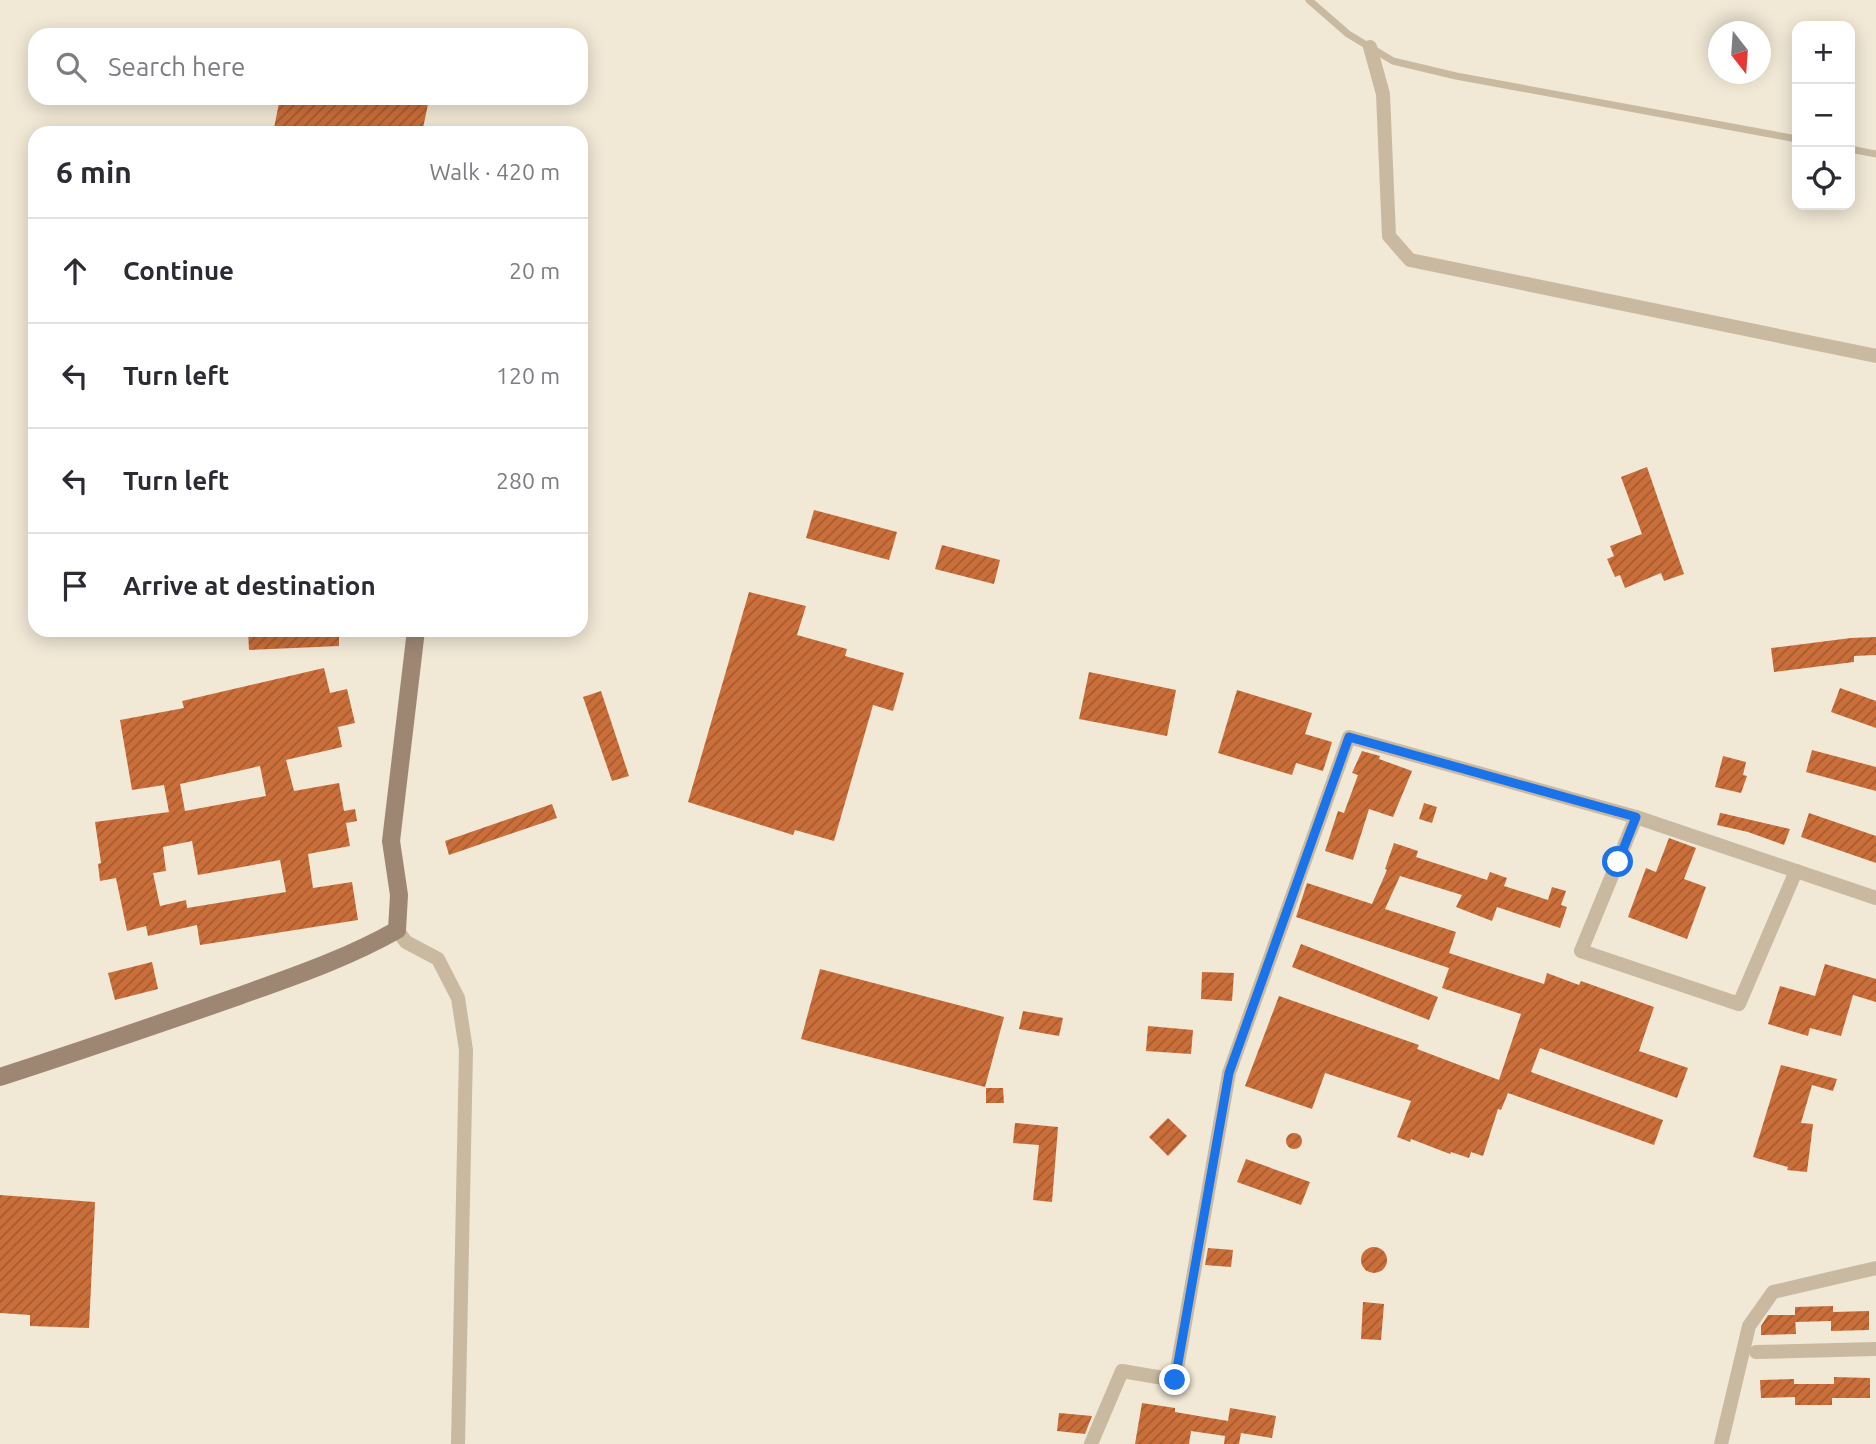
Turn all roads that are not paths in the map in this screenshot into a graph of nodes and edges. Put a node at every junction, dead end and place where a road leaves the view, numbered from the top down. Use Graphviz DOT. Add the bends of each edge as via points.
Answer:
graph roads {
  1 [pos="1309,0"];
  2 [pos="1370,47"];
  3 [pos="1792,138"];
  4 [pos="1855,150"];
  5 [pos="1876,154"];
  6 [pos="1876,356"];
  7 [pos="415,637"];
  8 [pos="1636,817"];
  9 [pos="1796,871"];
  10 [pos="1876,898"];
  11 [pos="397,929"];
  12 [pos="0,1077"];
  13 [pos="1876,1268"];
  14 [pos="1876,1349"];
  15 [pos="1756,1352"];
  16 [pos="458,1444"];
  17 [pos="1091,1444"];
  18 [pos="1721,1444"];
  1 -- 2 [label="lane"];
  2 -- 3 [label="lane" via="1393,61 1456,76"];
  2 -- 6 [label="street" via="1383,94 1389,236 1410,260"];
  4 -- 5 [label="lane"];
  7 -- 11 [label="street" via="391,841 399,895"];
  8 -- 9 [label="street"];
  8 -- 9 [label="street" via="1581,951 1739,1004"];
  8 -- 17 [label="street" via="1349,737 1229,1073 1175,1380 1122,1371"];
  9 -- 10 [label="street"];
  11 -- 12 [label="street" via="301,974"];
  11 -- 16 [label="street" via="406,942 438,958 458,999 466,1050"];
  13 -- 18 [label="street" via="1773,1292 1749,1326"];
  14 -- 15 [label="street"];
}
